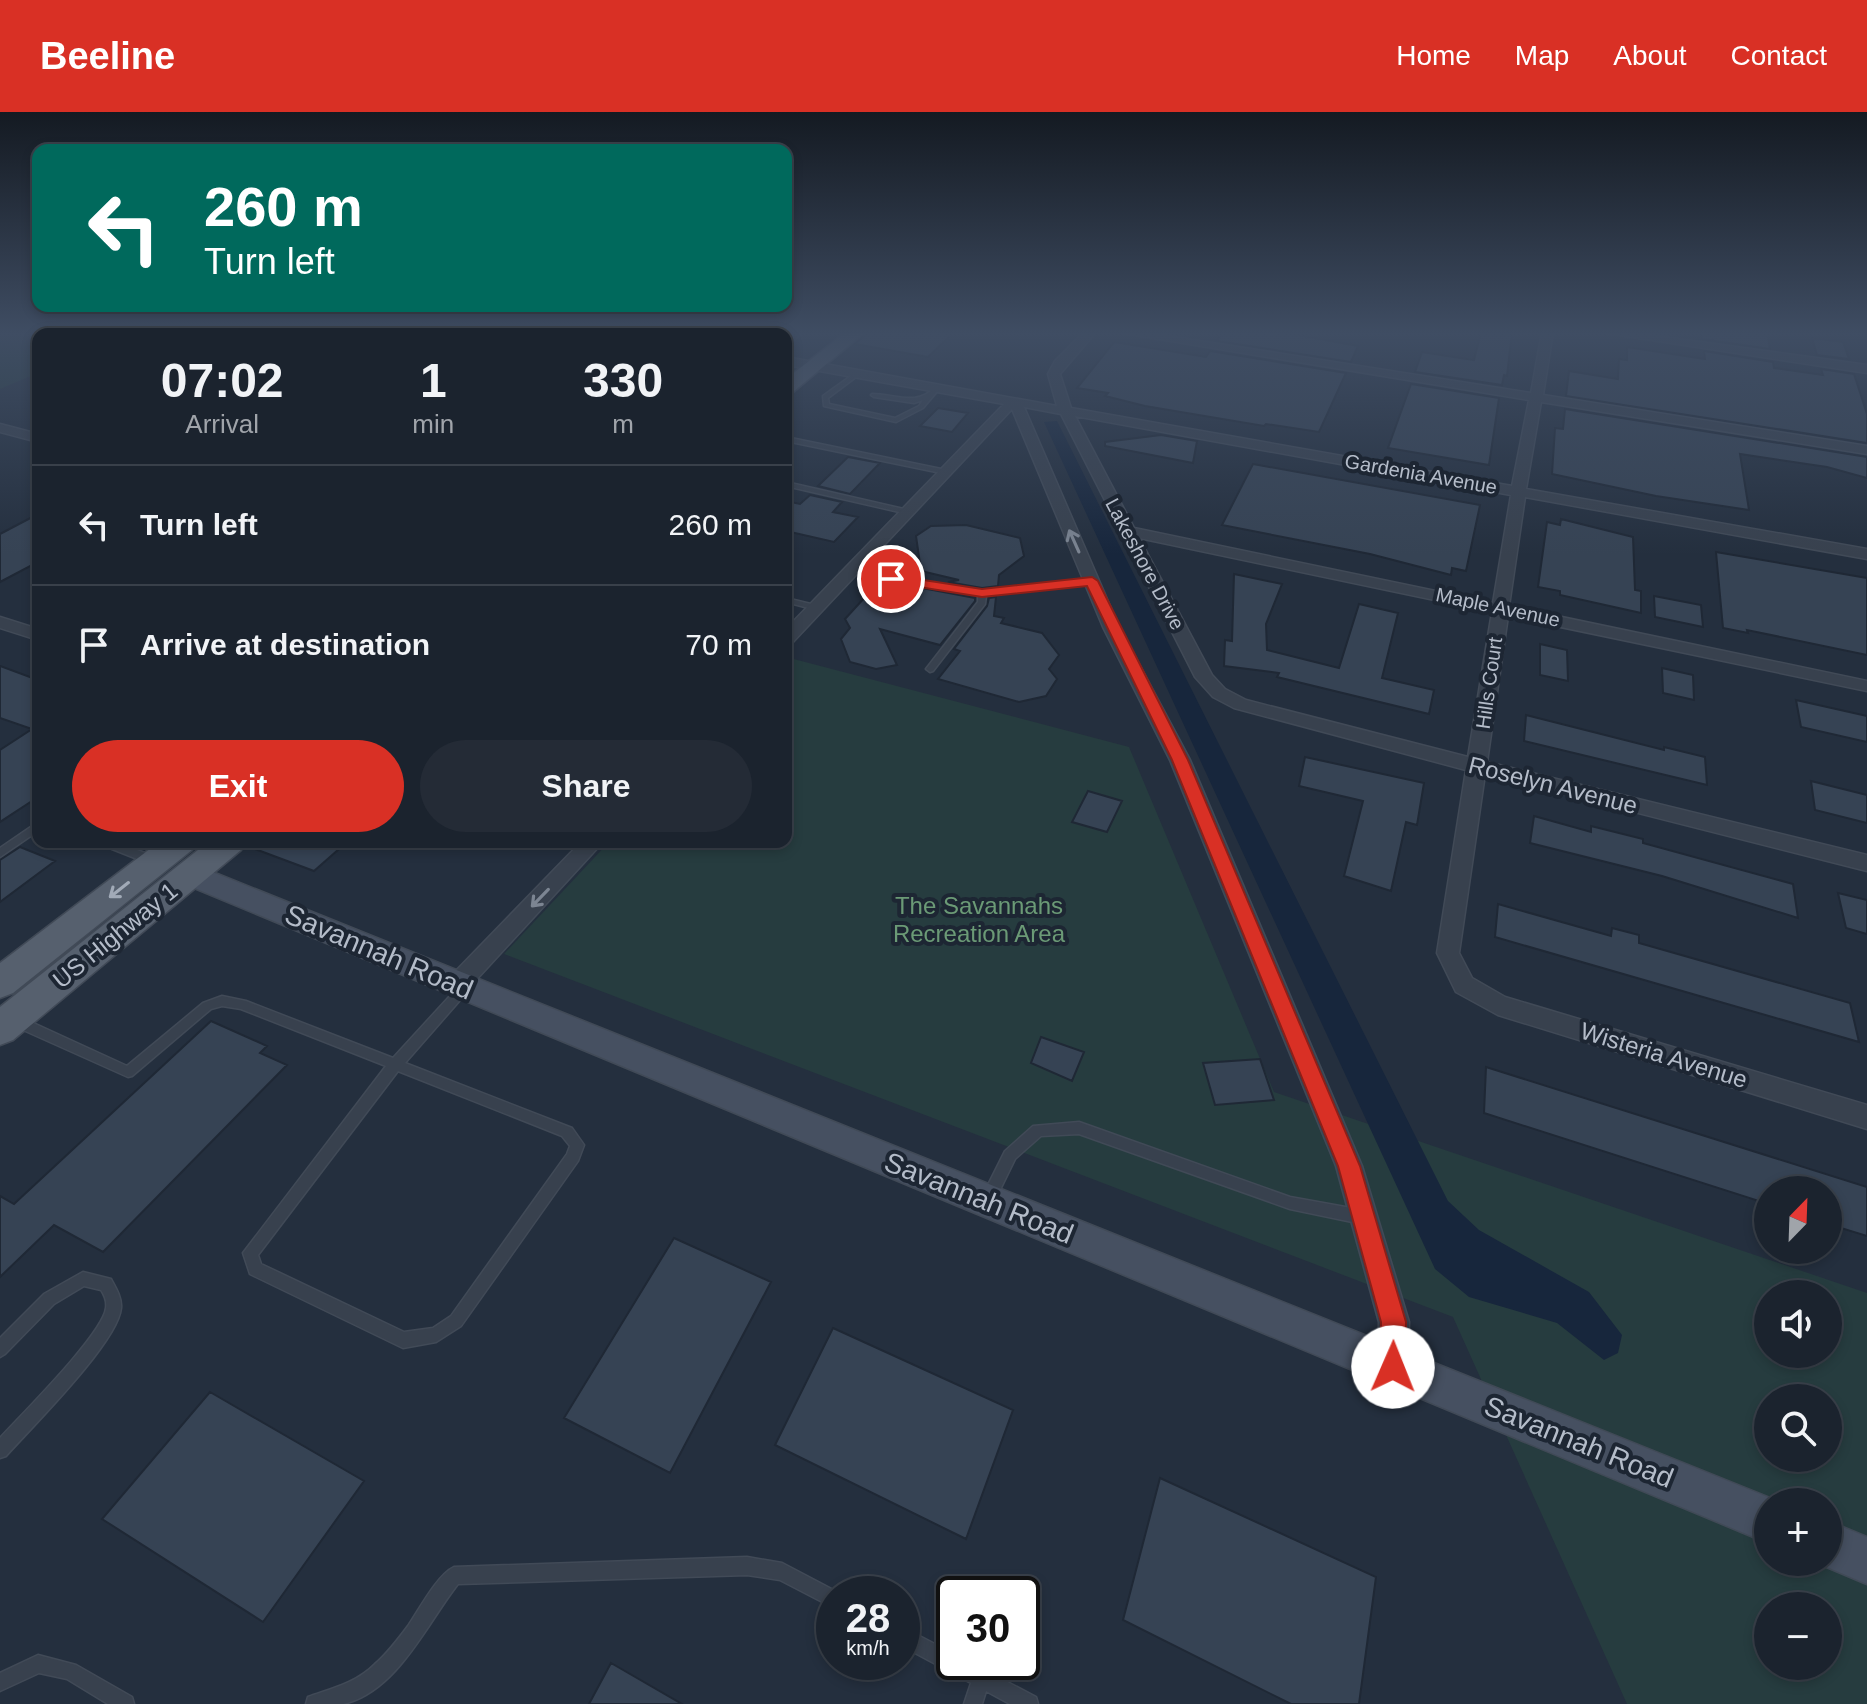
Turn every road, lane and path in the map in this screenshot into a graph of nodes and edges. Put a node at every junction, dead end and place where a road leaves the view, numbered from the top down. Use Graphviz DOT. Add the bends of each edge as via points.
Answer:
graph roads {
  1 [pos="831,406"];
  2 [pos="922,406"];
  3 [pos="1008,406"];
  4 [pos="1016,406"];
  5 [pos="1044,406"];
  6 [pos="1064,406"];
  7 [pos="1534,406"];
  8 [pos="1594,406"];
  9 [pos="1065,410"];
  10 [pos="994,421"];
  11 [pos="1026,423"];
  12 [pos="0,428"];
  13 [pos="32,436"];
  14 [pos="792,440"];
  15 [pos="1867,450"];
  16 [pos="946,472"];
  17 [pos="792,485"];
  18 [pos="1518,491"];
  19 [pos="908,512"];
  20 [pos="1128,531"];
  21 [pos="1867,554"];
  22 [pos="852,571"];
  23 [pos="1092,581"];
  24 [pos="982,593"];
  25 [pos="792,602"];
  26 [pos="1500,607"];
  27 [pos="816,608"];
  28 [pos="0,622"];
  29 [pos="32,633"];
  30 [pos="792,633"];
  31 [pos="930,669"];
  32 [pos="1867,686"];
  33 [pos="1240,704"];
  34 [pos="1477,766"];
  35 [pos="32,830"];
  36 [pos="141,848"];
  37 [pos="207,848"];
  38 [pos="587,848"];
  39 [pos="0,853"];
  40 [pos="181,855"];
  41 [pos="1867,863"];
  42 [pos="3,977"];
  43 [pos="1464,985"];
  44 [pos="460,986"];
  45 [pos="6,1024"];
  46 [pos="394,1066"];
  47 [pos="1867,1117"];
  48 [pos="987,1201"];
  49 [pos="1364,1218"];
  50 [pos="0,1349"];
  51 [pos="1393,1367"];
  52 [pos="0,1450"];
  53 [pos="1754,1514"];
  54 [pos="1842,1550"];
  55 [pos="1867,1561"];
  56 [pos="816,1590"];
  57 [pos="981,1680"];
  58 [pos="983,1680"];
  59 [pos="0,1682"];
  60 [pos="125,1704"];
  61 [pos="315,1704"];
  62 [pos="973,1704"];
  63 [pos="1029,1704"];
  1 -- 2 [label="lane" via="888,420 903,419"];
  3 -- 10 [label="street"];
  4 -- 11 [label="street"];
  5 -- 9 [label="street, Gardenia Avenue"];
  6 -- 9 [label="street, Lakeshore Drive"];
  7 -- 18 [label="street, Hills Court"];
  8 -- 15 [label="street"];
  9 -- 18 [label="street, Gardenia Avenue"];
  9 -- 20 [label="street, Lakeshore Drive"];
  10 -- 11 [label="street"];
  10 -- 16 [label="street"];
  23 -- 11 [label="street, one-way"];
  12 -- 13 [label="street"];
  14 -- 16 [label="lane"];
  16 -- 19 [label="street"];
  17 -- 19 [label="lane"];
  18 -- 21 [label="street, Gardenia Avenue"];
  18 -- 26 [label="street, Hills Court"];
  19 -- 22 [label="street"];
  20 -- 26 [label="street, Maple Avenue"];
  20 -- 33 [label="street, Lakeshore Drive" via="1204,677"];
  22 -- 24 [label="lane"];
  22 -- 27 [label="street"];
  23 -- 24 [label="lane"];
  23 -- 49 [label="street" via="1180,760 1349,1166"];
  24 -- 31 [label="lane" via="982,602"];
  25 -- 27 [label="lane"];
  26 -- 32 [label="street, Maple Avenue"];
  26 -- 34 [label="street, Hills Court"];
  27 -- 30 [label="street"];
  28 -- 29 [label="street"];
  33 -- 34 [label="street, Roselyn Avenue"];
  34 -- 41 [label="street, Roselyn Avenue"];
  34 -- 43 [label="street, Hills Court" via="1448,953"];
  35 -- 39 [label="lane"];
  36 -- 40 [label="lane"];
  37 -- 40 [label="main road, US Highway 1"];
  38 -- 44 [label="street, one-way"];
  40 -- 42 [label="main road, US Highway 1, one-way"];
  40 -- 44 [label="street, Savannah Road"];
  40 -- 45 [label="main road, US Highway 1"];
  43 -- 47 [label="street, Wisteria Avenue" via="1498,1005"];
  44 -- 46 [label="lane"];
  44 -- 48 [label="street, Savannah Road"];
  45 -- 46 [label="lane" via="128,1072 207,1006 222,1001 242,1004"];
  46 -- 46 [label="lane" via="567,1132 577,1145 456,1321 436,1335 403,1340 255,1269 250,1253"];
  48 -- 49 [label="lane" via="1010,1155 1038,1130 1079,1128 1290,1203"];
  48 -- 51 [label="street, Savannah Road"];
  49 -- 51 [label="street" via="1394,1322"];
  50 -- 52 [label="lane" via="49,1299 83,1279 106,1284 114,1298 113,1314 97,1340"];
  51 -- 53 [label="street, Savannah Road"];
  54 -- 55 [label="street"];
  56 -- 61 [label="lane" via="782,1572 747,1566 454,1576 396,1655 367,1684"];
  57 -- 62 [label="lane"];
  58 -- 63 [label="lane"];
  59 -- 60 [label="lane" via="38,1664 70,1671"];
}
